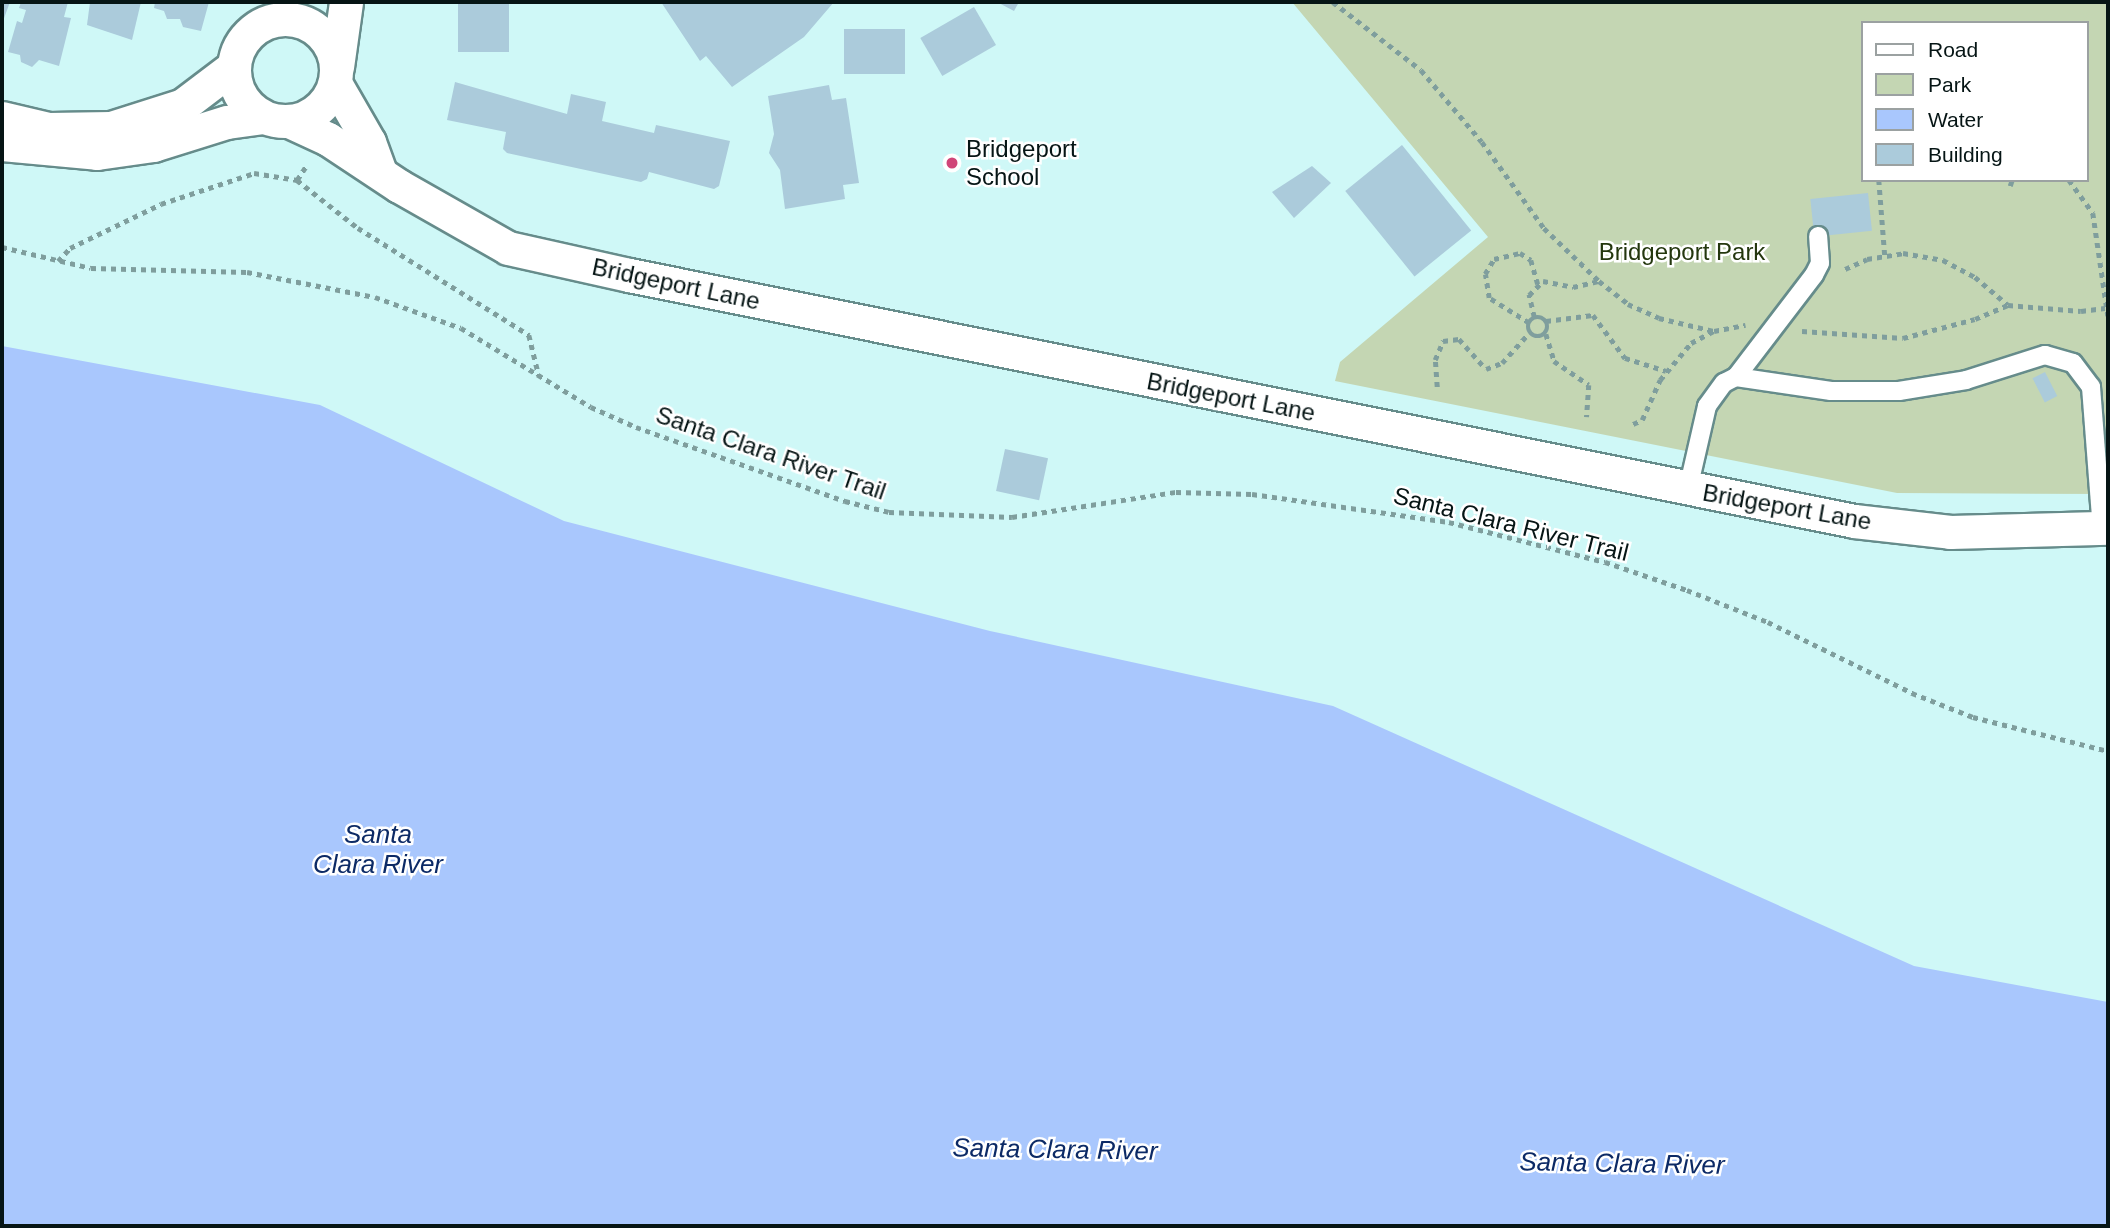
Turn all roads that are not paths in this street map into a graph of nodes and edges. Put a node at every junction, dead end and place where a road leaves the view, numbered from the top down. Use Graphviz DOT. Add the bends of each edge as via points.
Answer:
graph roads {
  1 [pos="346,2"];
  2 [pos="295,10"];
  3 [pos="233,68"];
  4 [pos="336,75"];
  5 [pos="2,118"];
  6 [pos="276,119"];
  7 [pos="2,144"];
  8 [pos="379,169"];
  9 [pos="1818,236"];
  10 [pos="1737,377"];
  11 [pos="1688,489"];
  12 [pos="2105,529"];
  1 -- 4 [label="street"];
  2 -- 3 [label="street" via="254,28 240,46"];
  2 -- 4 [label="street" via="298,20 325,37"];
  3 -- 5 [label="street" via="183,105 111,128 49,129"];
  3 -- 6 [label="street" via="240,96"];
  4 -- 6 [label="street" via="318,109"];
  4 -- 8 [label="street"];
  6 -- 7 [label="street" via="227,122 153,145 97,153"];
  6 -- 8 [label="street, Bridgeport Lane"];
  8 -- 11 [label="street, Bridgeport Lane" via="399,186 508,248"];
  9 -- 10 [label="lane" via="1820,264"];
  10 -- 11 [label="lane" via="1724,383 1707,406"];
  10 -- 12 [label="lane" via="1831,391 1899,391 1966,380 2045,355 2060,357 2079,368 2091,387"];
  11 -- 12 [label="street, Bridgeport Lane" via="1854,521 1950,532"];
}
